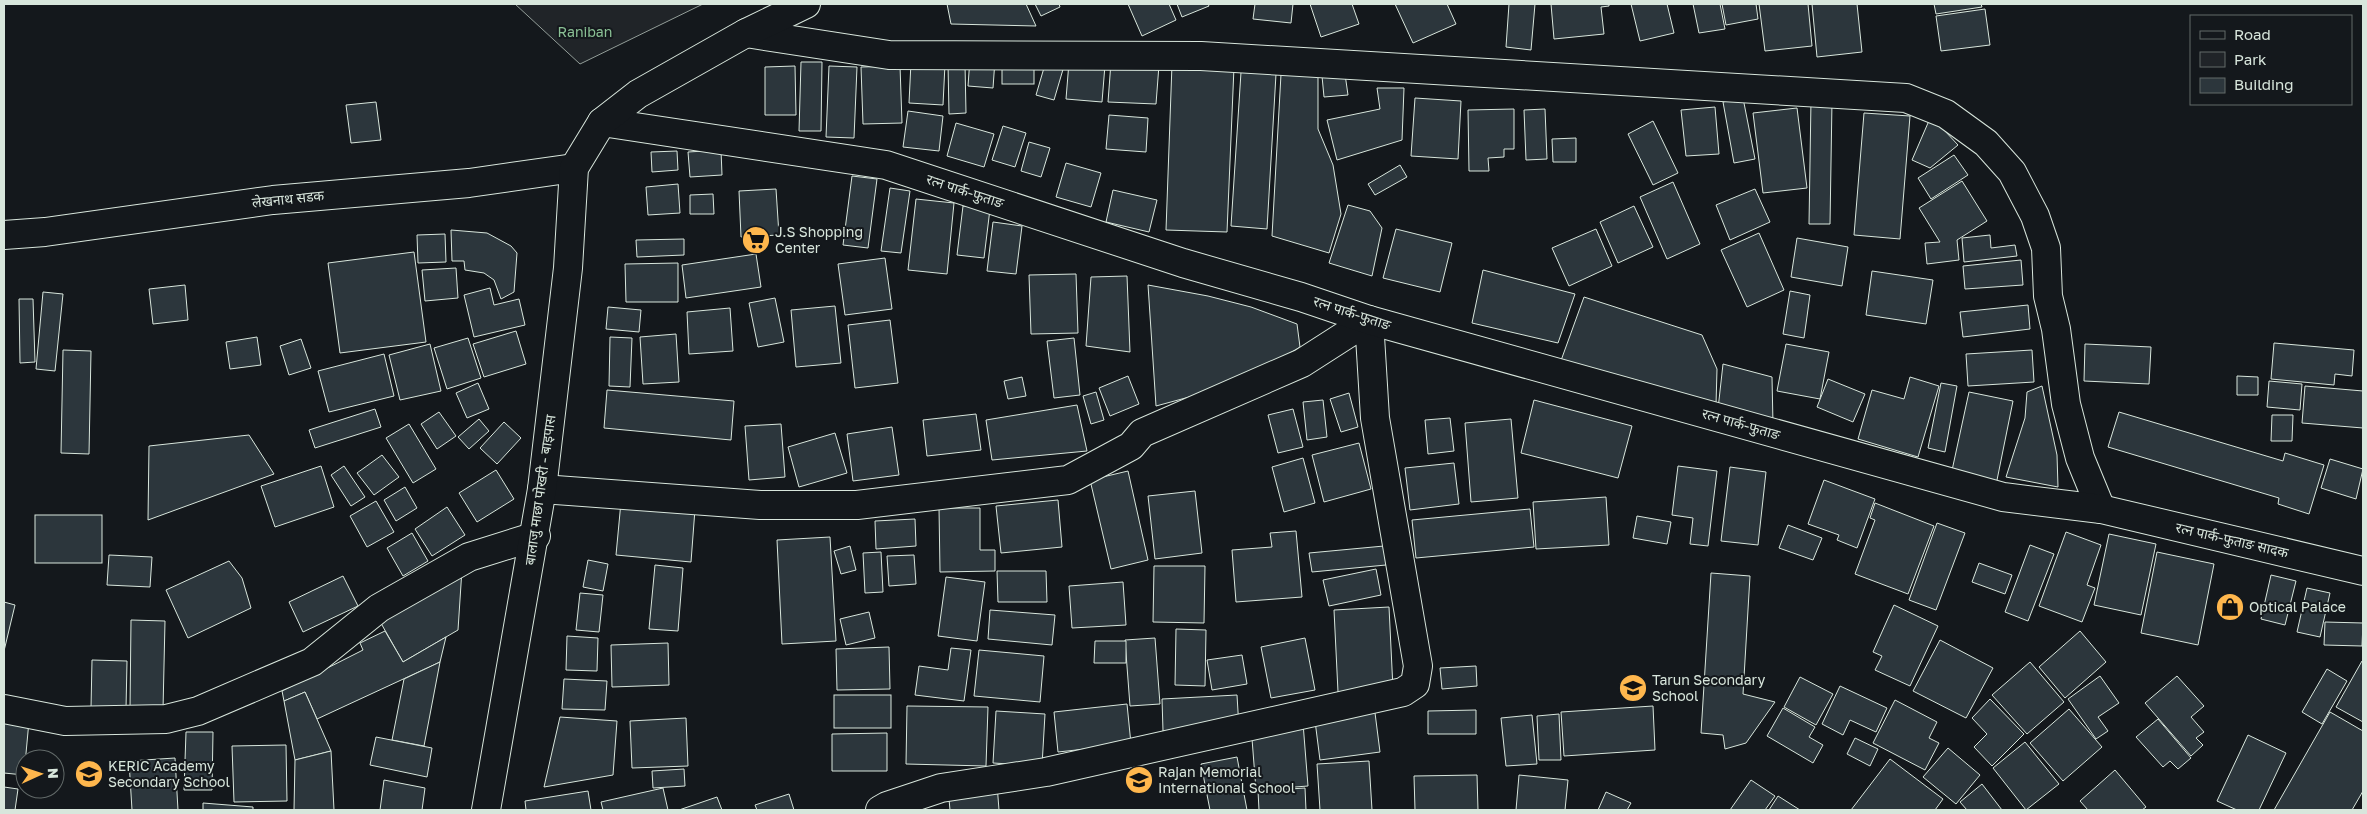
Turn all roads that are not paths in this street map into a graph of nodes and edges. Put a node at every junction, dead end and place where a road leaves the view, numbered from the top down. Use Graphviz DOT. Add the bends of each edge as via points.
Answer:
graph roads {
  1 [pos="806,4"];
  2 [pos="746,33"];
  3 [pos="602,122"];
  4 [pos="574,168"];
  5 [pos="4,235"];
  6 [pos="1369,320"];
  7 [pos="542,489"];
  8 [pos="2101,509"];
  9 [pos="536,536"];
  10 [pos="2363,572"];
  11 [pos="4,709"];
  12 [pos="486,810"];
  13 [pos="880,810"];
  1 -- 2 [label="street"];
  2 -- 3 [label="street" via="638,94"];
  2 -- 8 [label="street" via="889,55 1201,56 1906,98 1946,114 1986,143 2012,172 2035,216 2046,248 2048,296 2066,404 2080,458"];
  3 -- 4 [label="street"];
  3 -- 6 [label="street, रत्न पार्क-फुताङ" via="886,165"];
  4 -- 5 [label="street, लेखनाथ सडक" via="469,183 273,200"];
  4 -- 7 [label="street, बालाजु माछा पोखरी - बाइपास" via="568,268"];
  6 -- 7 [label="street" via="1302,363 1142,433 1131,446 1068,480 857,505 760,505"];
  6 -- 8 [label="street, रत्न पार्क-फुताङ" via="2003,497"];
  6 -- 13 [label="street" via="1375,418 1418,666 1415,684 1403,692 1046,772 941,788"];
  7 -- 9 [label="street, बालाजु माछा पोखरी - बाइपास"];
  8 -- 10 [label="street, रत्न पार्क-फुताङ सादक"];
  9 -- 11 [label="street" via="469,557 379,608 312,662 198,712 166,718 65,721"];
  9 -- 12 [label="street, बालाजु माछा पोखरी - बाइपास"];
}
